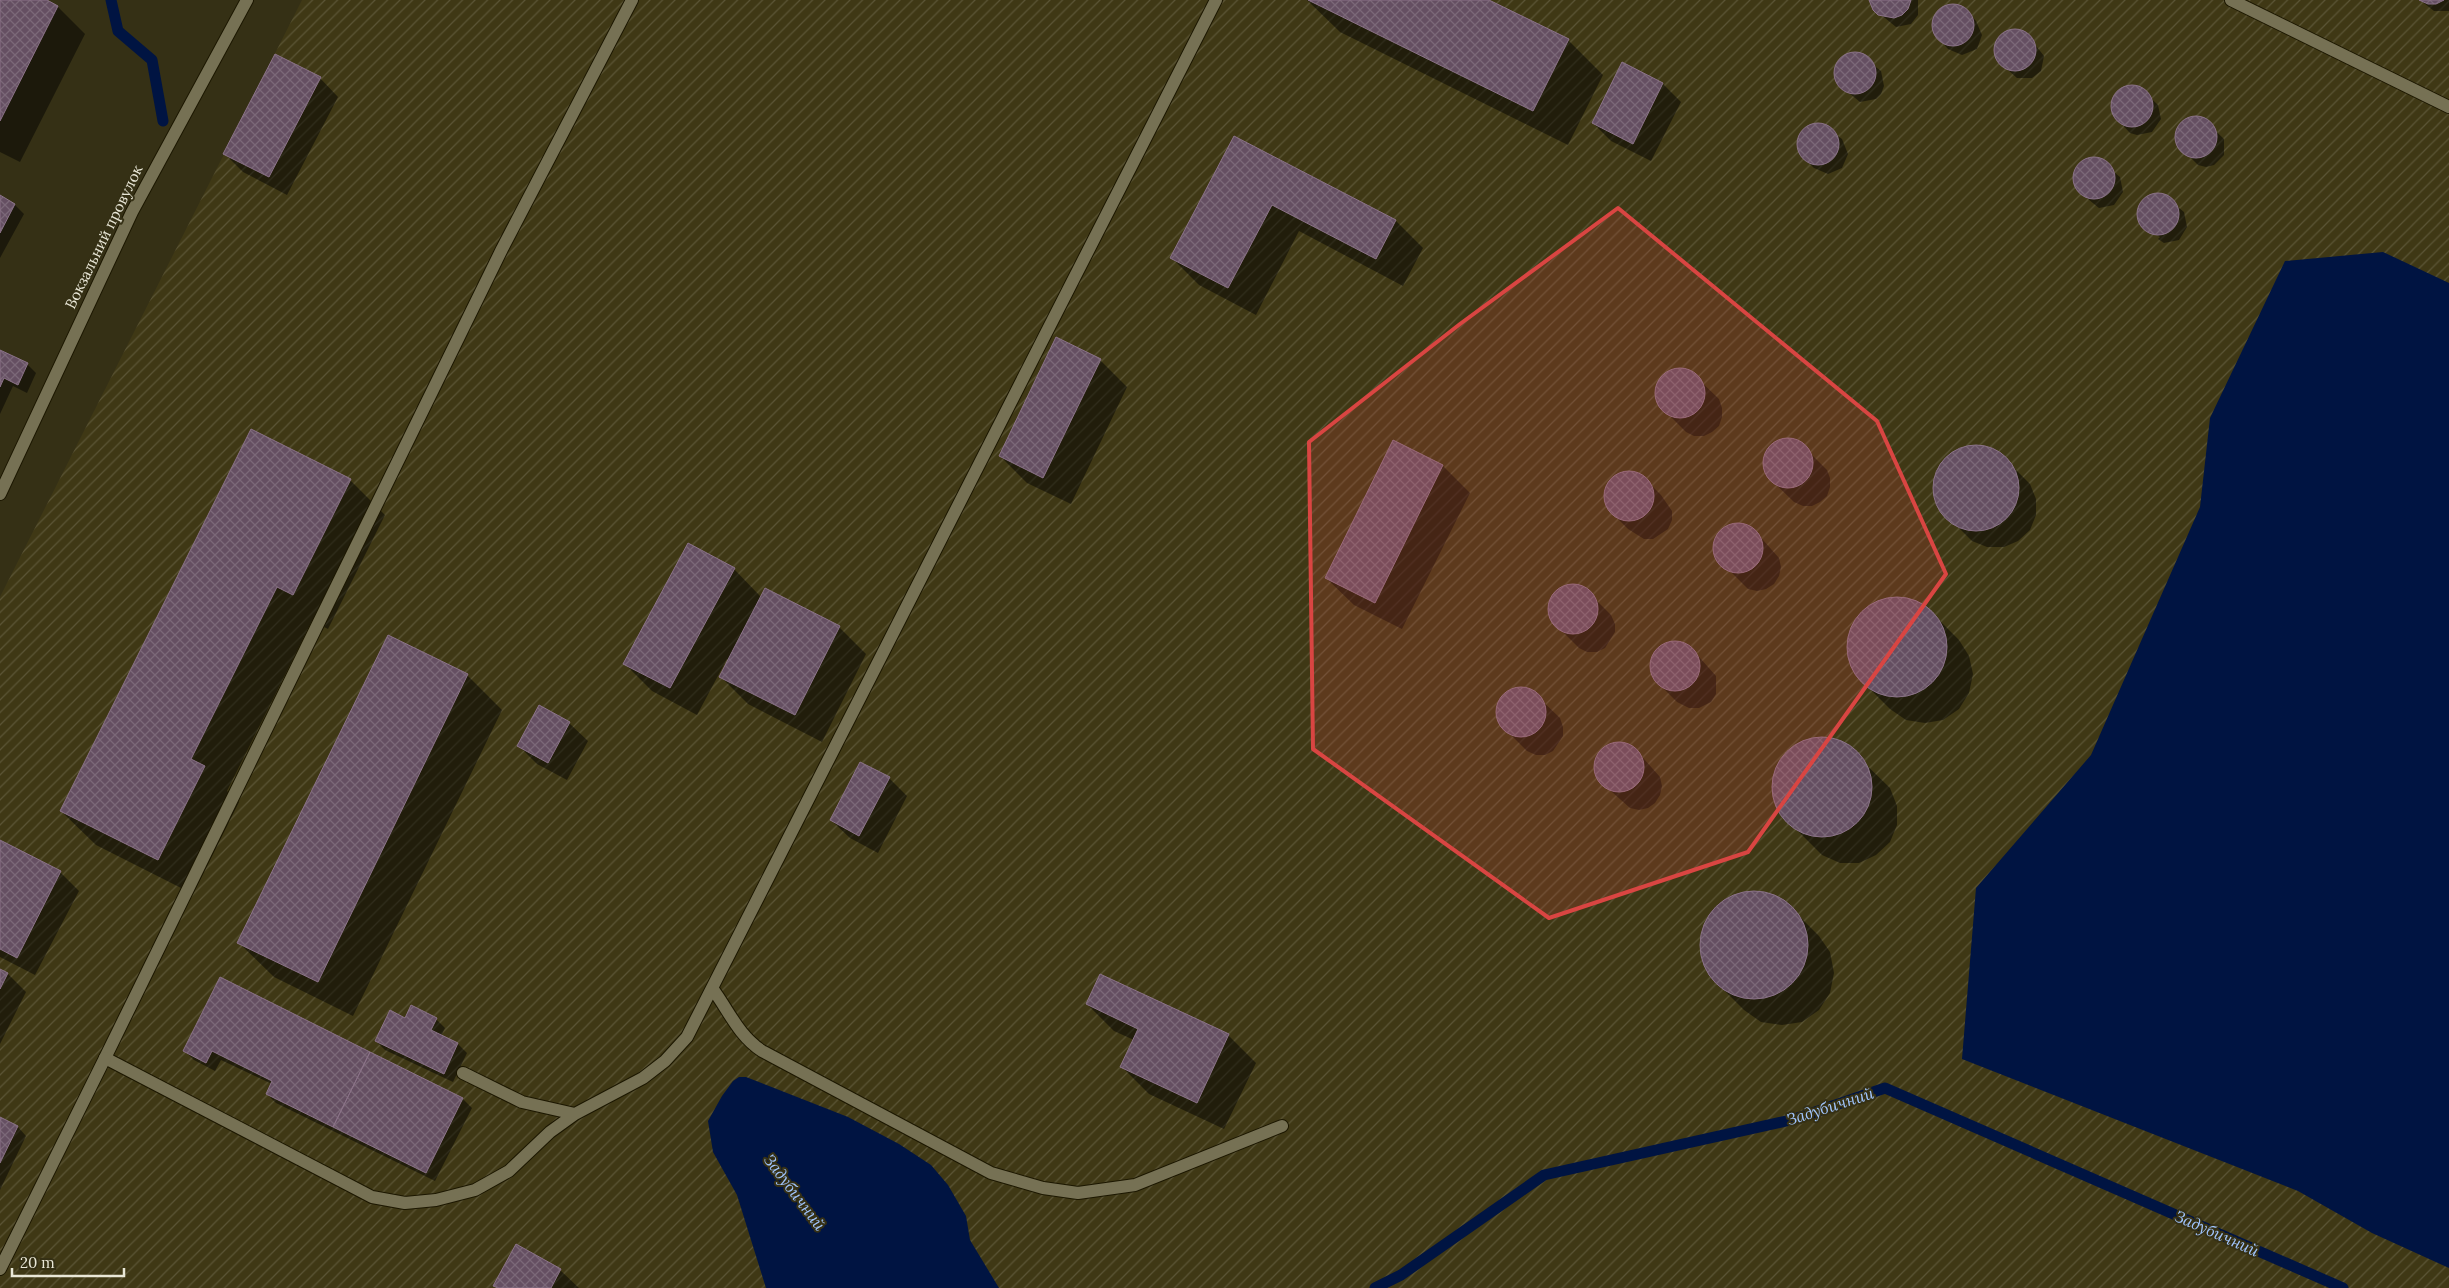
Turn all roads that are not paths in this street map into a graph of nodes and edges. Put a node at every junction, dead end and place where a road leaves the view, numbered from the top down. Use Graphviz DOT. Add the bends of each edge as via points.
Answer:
graph roads {
  1 [pos="247,0"];
  2 [pos="632,0"];
  3 [pos="1216,0"];
  4 [pos="2231,0"];
  5 [pos="2449,107"];
  6 [pos="0,494"];
  7 [pos="712,988"];
  8 [pos="105,1058"];
  9 [pos="463,1073"];
  10 [pos="575,1114"];
  11 [pos="1282,1126"];
  12 [pos="0,1269"];
  1 -- 6 [label="street, Вокзальний провулок" via="132,212"];
  2 -- 8 [label="street" via="502,249"];
  3 -- 7 [label="street"];
  4 -- 5 [label="street"];
  7 -- 10 [label="street" via="686,1037 665,1061 643,1078"];
  7 -- 11 [label="street" via="748,1043 991,1173 1043,1188 1078,1193 1134,1185"];
  8 -- 10 [label="street" via="372,1196 405,1203 436,1200 475,1190 508,1171"];
  8 -- 12 [label="street"];
  9 -- 10 [label="street" via="522,1102"];
}
